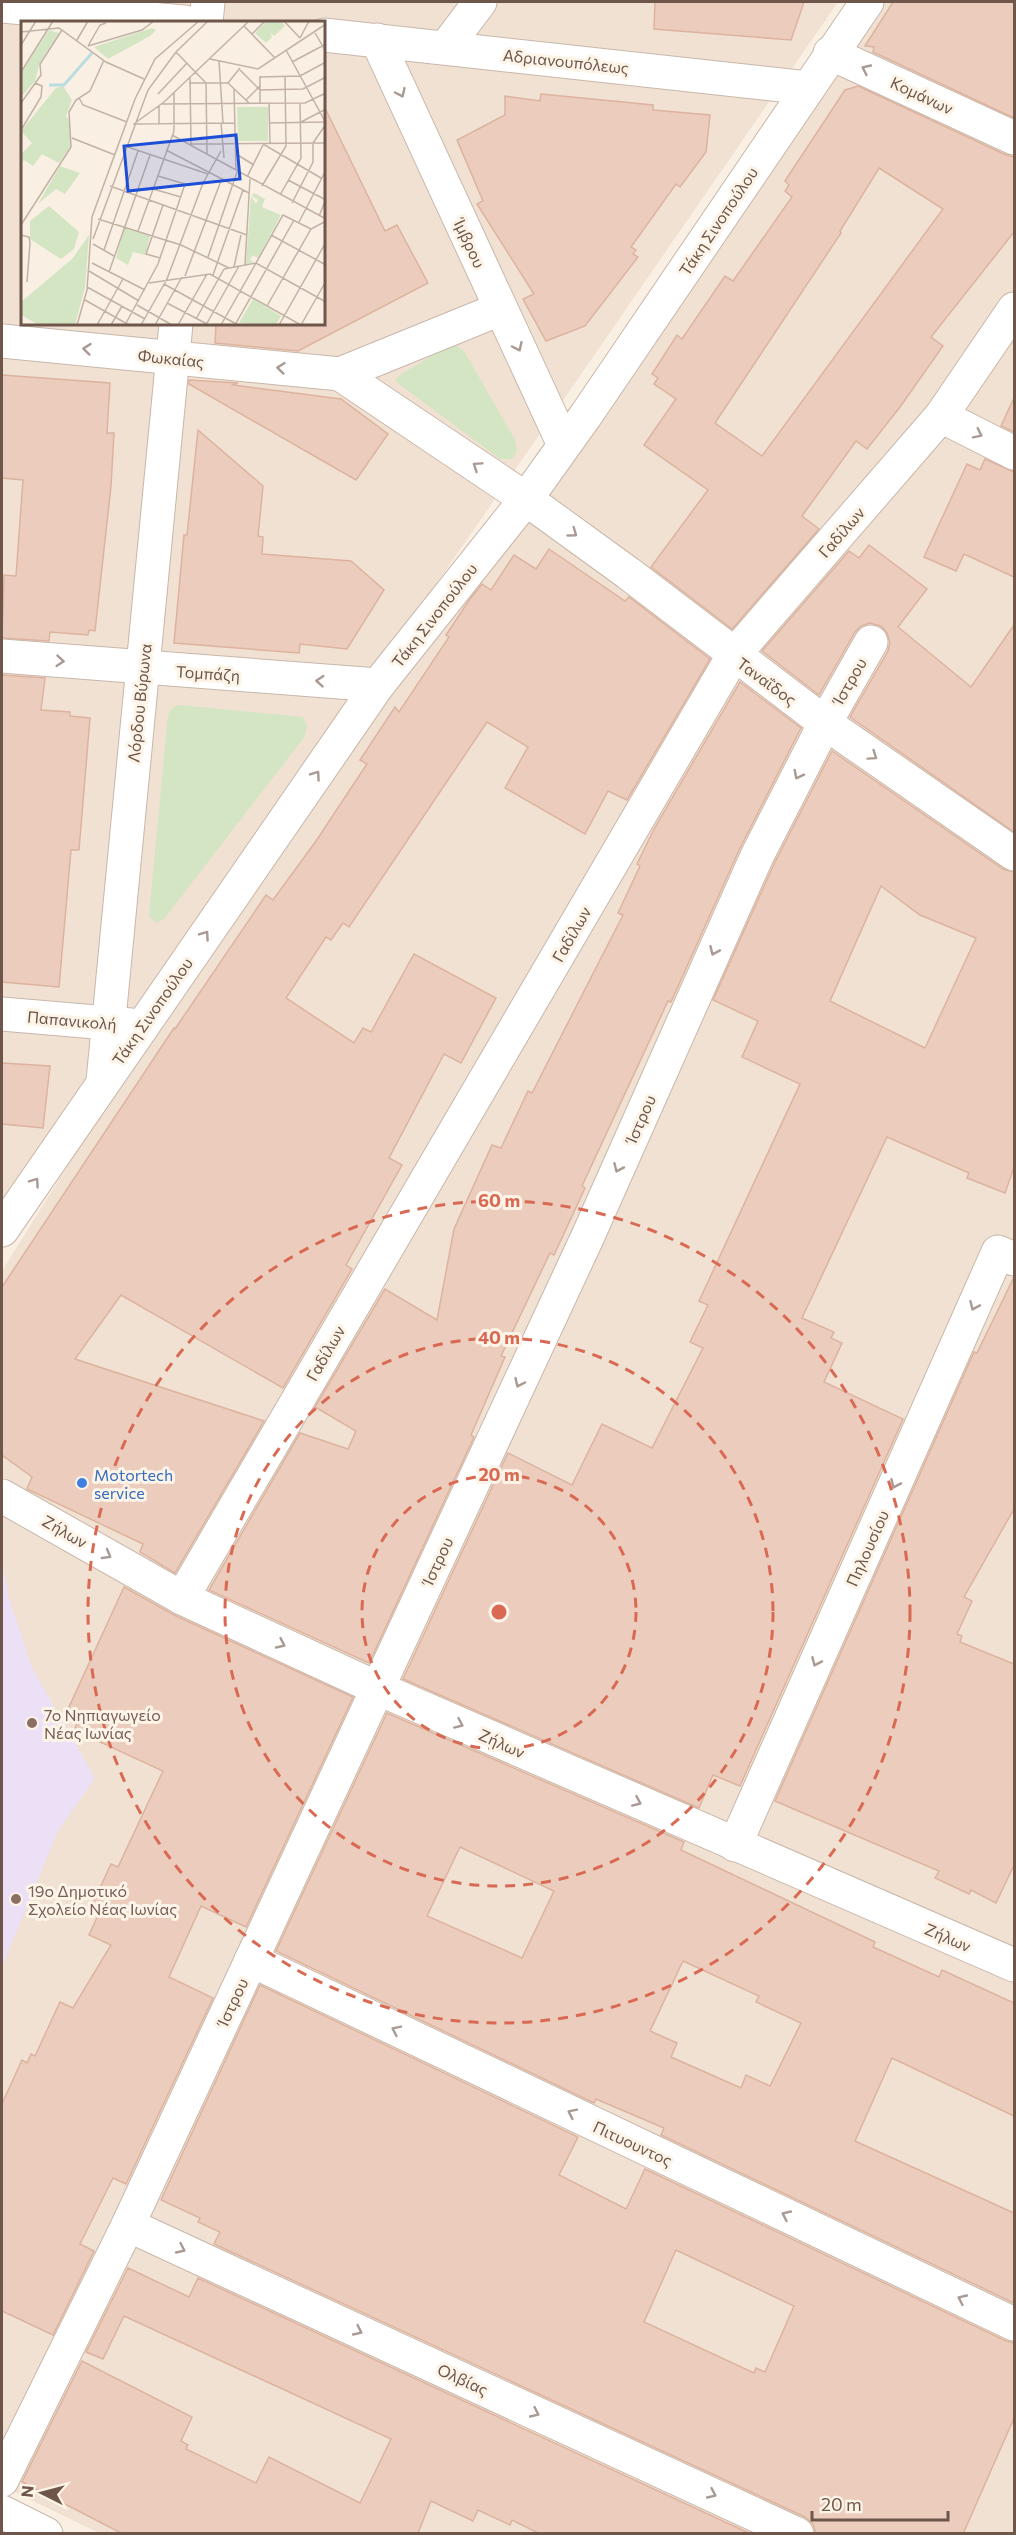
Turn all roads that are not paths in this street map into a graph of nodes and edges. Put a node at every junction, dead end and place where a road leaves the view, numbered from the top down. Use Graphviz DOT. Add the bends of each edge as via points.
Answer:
graph roads {
  1 [pos="208,2"];
  2 [pos="480,2"];
  3 [pos="867,2"];
  4 [pos="2,6"];
  5 [pos="173,21"];
  6 [pos="206,21"];
  7 [pos="326,35"];
  8 [pos="377,40"];
  9 [pos="446,47"];
  10 [pos="830,53"];
  11 [pos="808,88"];
  12 [pos="1014,138"];
  13 [pos="500,309"];
  14 [pos="1014,309"];
  15 [pos="176,326"];
  16 [pos="2,341"];
  17 [pos="173,358"];
  18 [pos="340,374"];
  19 [pos="941,416"];
  20 [pos="564,445"];
  21 [pos="1014,453"];
  22 [pos="526,499"];
  23 [pos="871,642"];
  24 [pos="2,656"];
  25 [pos="734,656"];
  26 [pos="143,668"];
  27 [pos="378,685"];
  28 [pos="825,723"];
  29 [pos="1014,854"];
  30 [pos="2,1014"];
  31 [pos="108,1023"];
  32 [pos="142,1026"];
  33 [pos="103,1083"];
  34 [pos="2,1230"];
  35 [pos="1006,1256"];
  36 [pos="2,1496"];
  37 [pos="182,1598"];
  38 [pos="377,1688"];
  39 [pos="735,1845"];
  40 [pos="251,1960"];
  41 [pos="1014,1965"];
  42 [pos="128,2224"];
  43 [pos="1014,2324"];
  44 [pos="2,2480"];
  45 [pos="2,2512"];
  46 [pos="46,2534"];
  47 [pos="797,2534"];
  1 -- 6 [label="street"];
  2 -- 9 [label="street"];
  3 -- 10 [label="street, Τάκη Σινοπούλου"];
  4 -- 5 [label="street"];
  7 -- 8 [label="street, Αδριανουπόλεως"];
  8 -- 9 [label="street, Αδριανουπόλεως"];
  8 -- 13 [label="street, Ίμβρου, one-way"];
  9 -- 11 [label="street, Αδριανουπόλεως"];
  10 -- 11 [label="street, Τάκη Σινοπούλου"];
  12 -- 10 [label="street, Κομάνων, one-way"];
  11 -- 20 [label="street, Τάκη Σινοπούλου"];
  13 -- 18 [label="street, Φωκαίας"];
  13 -- 20 [label="street, Ίμβρου, one-way"];
  14 -- 19 [label="street, Γαδίλων"];
  15 -- 17 [label="street, Λόρδου Βύρωνα"];
  17 -- 16 [label="street, Φωκαίας, one-way"];
  18 -- 17 [label="street, Φωκαίας, one-way"];
  17 -- 26 [label="street, Λόρδου Βύρωνα"];
  22 -- 18 [label="street, Φωκαίας, one-way"];
  19 -- 21 [label="street, one-way"];
  19 -- 25 [label="street, Γαδίλων"];
  20 -- 22 [label="street, Τάκη Σινοπούλου"];
  22 -- 25 [label="street, Ταναΐδος, one-way"];
  22 -- 27 [label="street, Τάκη Σινοπούλου"];
  23 -- 28 [label="street, Ίστρου"];
  24 -- 26 [label="street, Τομπάζη, one-way"];
  25 -- 28 [label="street, Ταναΐδος"];
  25 -- 37 [label="street, Γαδίλων"];
  27 -- 26 [label="street, Τομπάζη, one-way"];
  26 -- 31 [label="street, Λόρδου Βύρωνα"];
  32 -- 27 [label="street, Τάκη Σινοπούλου, one-way"];
  28 -- 29 [label="street, Ταναΐδος, one-way"];
  28 -- 38 [label="street, Ίστρου, one-way" via="757,856 588,1236"];
  30 -- 31 [label="street, Παπανικολή"];
  31 -- 32 [label="street, Παπανικολή"];
  31 -- 33 [label="street, Λόρδου Βύρωνα"];
  32 -- 33 [label="street, Τάκη Σινοπούλου"];
  34 -- 33 [label="street, Τάκη Σινοπούλου, one-way"];
  35 -- 39 [label="street, Πηλουσίου, one-way"];
  36 -- 37 [label="street, Ζήλων, one-way"];
  37 -- 38 [label="street, Ζήλων, one-way"];
  38 -- 39 [label="street, Ζήλων, one-way"];
  38 -- 40 [label="street, Ίστρου"];
  39 -- 41 [label="street, Ζήλων"];
  40 -- 42 [label="street, Ίστρου"];
  43 -- 40 [label="street, Πιτυουντος, one-way"];
  42 -- 44 [label="street, Ίστρου"];
  42 -- 47 [label="street, Ολβίας, one-way"];
  45 -- 46 [label="street"];
}
